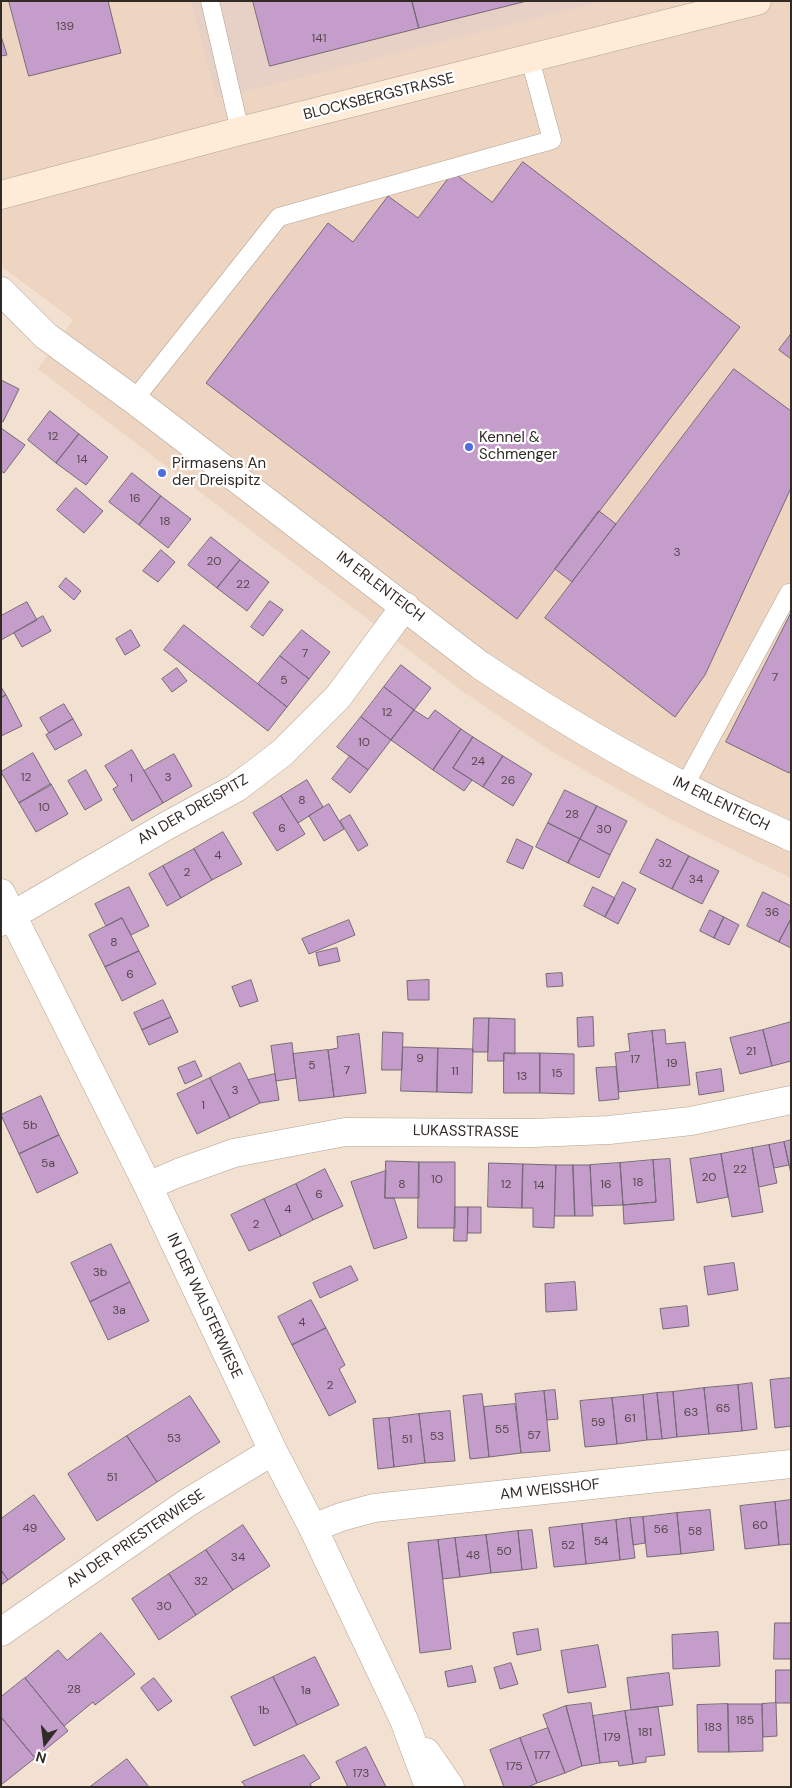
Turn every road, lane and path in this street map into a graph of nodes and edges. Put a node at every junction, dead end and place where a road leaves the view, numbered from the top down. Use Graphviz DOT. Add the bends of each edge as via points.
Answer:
graph roads {
  1 [pos="210,1"];
  2 [pos="757,1"];
  3 [pos="530,59"];
  4 [pos="240,132"];
  5 [pos="1,196"];
  6 [pos="1,291"];
  7 [pos="134,400"];
  8 [pos="789,593"];
  9 [pos="405,606"];
  10 [pos="684,787"];
  11 [pos="791,837"];
  12 [pos="5,910"];
  13 [pos="791,1100"];
  14 [pos="148,1186"];
  15 [pos="273,1451"];
  16 [pos="791,1464"];
  17 [pos="313,1528"];
  18 [pos="1,1632"];
  19 [pos="404,1720"];
  20 [pos="429,1787"];
  21 [pos="450,1787"];
  1 -- 4 [label="lane"];
  2 -- 3 [label="main road, BLOCKSBERGSTRASSE"];
  3 -- 4 [label="main road, BLOCKSBERGSTRASSE"];
  3 -- 7 [label="lane" via="552,140 279,217"];
  4 -- 5 [label="main road, BLOCKSBERGSTRASSE"];
  6 -- 7 [label="street, IM ERLENTEICH" via="46,336"];
  7 -- 9 [label="street, IM ERLENTEICH"];
  8 -- 10 [label="lane"];
  9 -- 10 [label="street, IM ERLENTEICH" via="480,665 540,705"];
  9 -- 12 [label="street, AN DER DREISPITZ" via="338,697 282,753 236,788"];
  10 -- 11 [label="street, IM ERLENTEICH"];
  12 -- 14 [label="street, IN DER WALSTERWIESE"];
  13 -- 14 [label="street, LUKASSTRASSE" via="691,1121 609,1130 345,1132 234,1153"];
  14 -- 15 [label="street, IN DER WALSTERWIESE"];
  15 -- 17 [label="street, IN DER WALSTERWIESE"];
  15 -- 18 [label="street, AN DER PRIESTERWIESE" via="186,1504"];
  16 -- 17 [label="street, AM WEISSHOF" via="374,1508"];
  17 -- 19 [label="street, IN DER WALSTERWIESE"];
  19 -- 20 [label="street, IN DER WALSTERWIESE"];
  19 -- 21 [label="street, IN DER WALSTERWIESE"];
}
